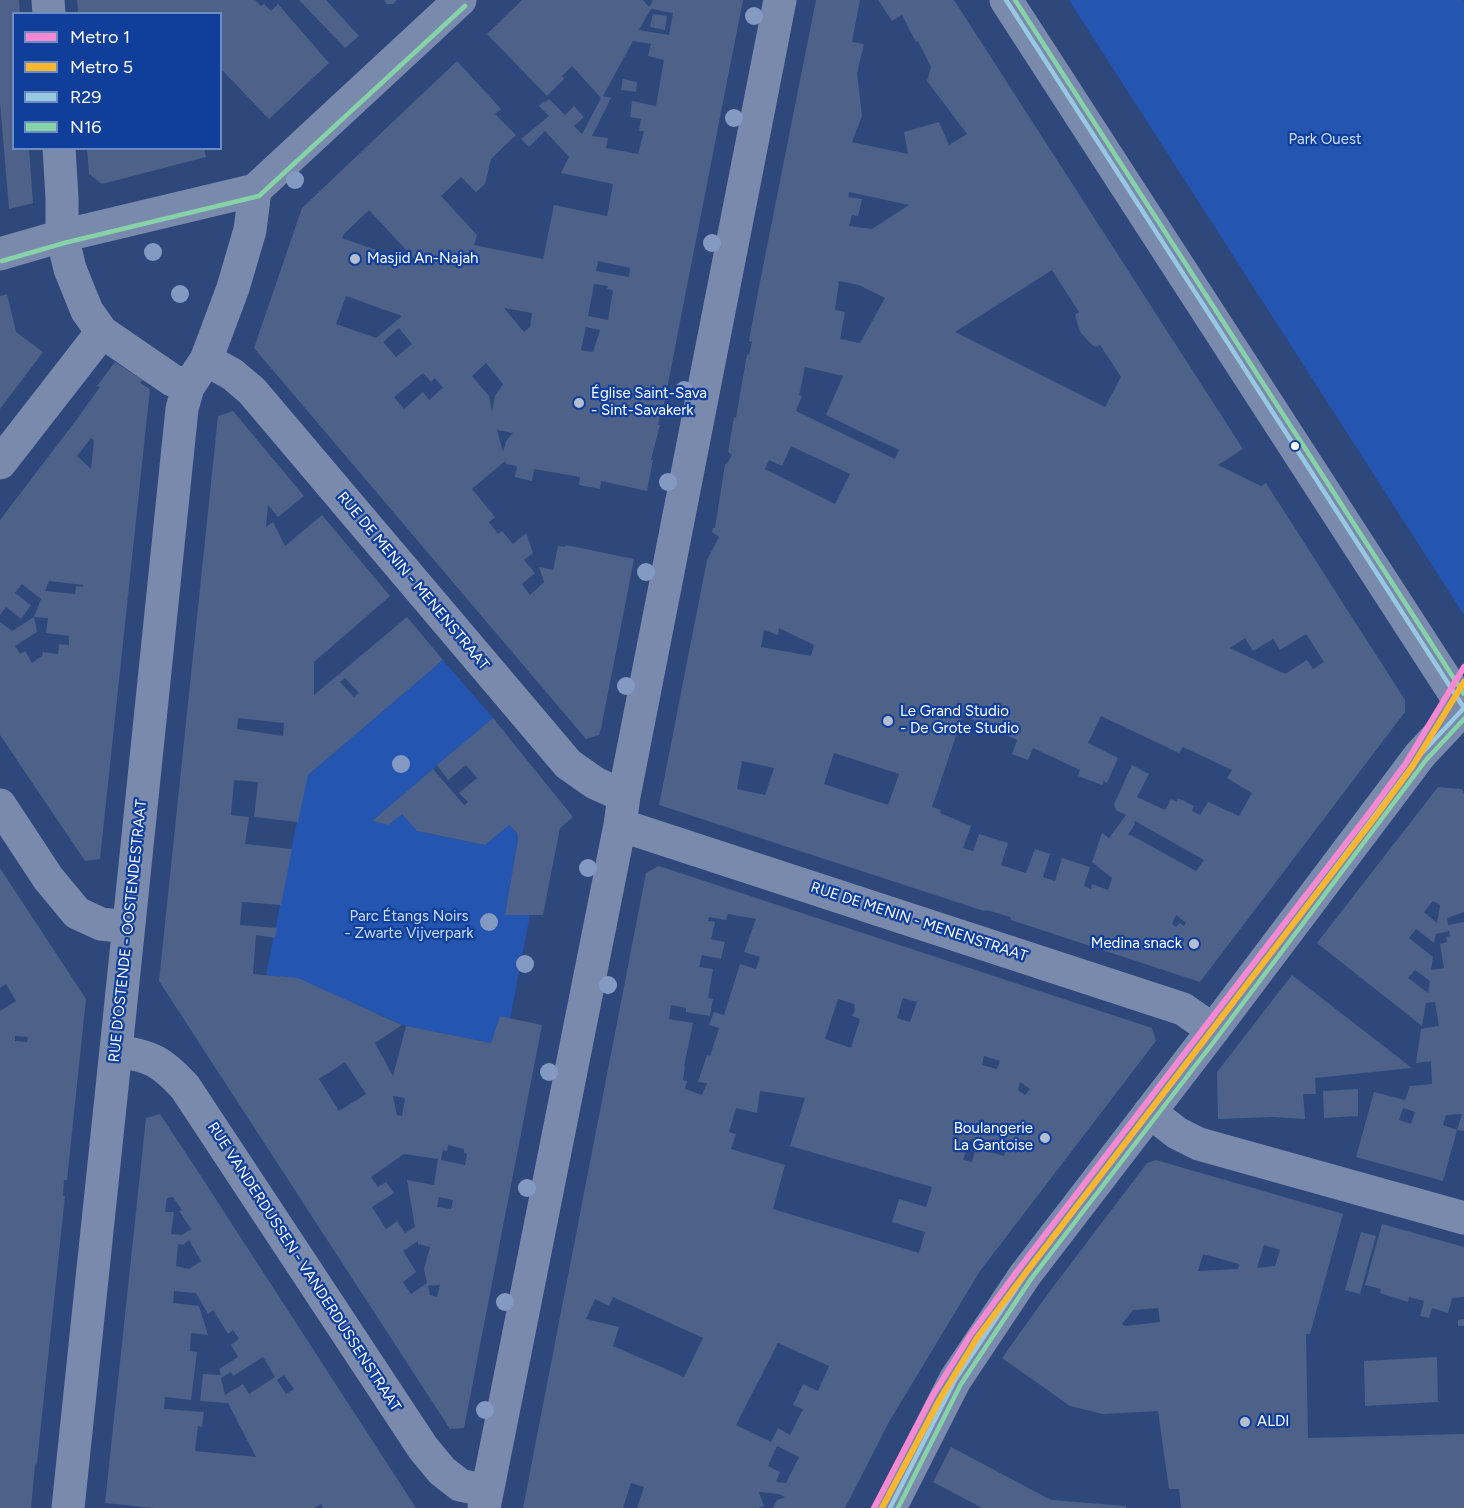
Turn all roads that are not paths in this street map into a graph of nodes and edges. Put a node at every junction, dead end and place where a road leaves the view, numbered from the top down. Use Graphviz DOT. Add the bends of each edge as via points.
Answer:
graph roads {
  1 [pos="460,0"];
  2 [pos="780,0"];
  3 [pos="1006,0"];
  4 [pos="59,150"];
  5 [pos="255,190"];
  6 [pos="62,236"];
  7 [pos="0,254"];
  8 [pos="102,332"];
  9 [pos="206,360"];
  10 [pos="188,387"];
  11 [pos="0,464"];
  12 [pos="1464,708"];
  13 [pos="0,805"];
  14 [pos="622,810"];
  15 [pos="128,927"];
  16 [pos="1213,1030"];
  17 [pos="116,1051"];
  18 [pos="1150,1112"];
  19 [pos="1464,1218"];
  20 [pos="486,1500"];
  21 [pos="68,1508"];
  22 [pos="890,1508"];
  1 -- 5 [label="street"];
  2 -- 14 [label="street"];
  3 -- 12 [label="street"];
  4 -- 6 [label="street"];
  5 -- 6 [label="street"];
  5 -- 9 [label="street, RUE D'OSTENDE - OOSTENDESTRAAT" via="250,230"];
  6 -- 7 [label="street"];
  6 -- 8 [label="street" via="87,311"];
  8 -- 10 [label="street"];
  8 -- 11 [label="street"];
  9 -- 10 [label="street, RUE D'OSTENDE - OOSTENDESTRAAT"];
  9 -- 14 [label="street, RUE DE MENIN - MENENSTRAAT" via="252,391 568,764 595,783"];
  10 -- 15 [label="street, RUE D'OSTENDE - OOSTENDESTRAAT" via="182,409"];
  12 -- 16 [label="street" via="1420,755"];
  13 -- 15 [label="street" via="48,878 77,912 101,924"];
  14 -- 16 [label="street, RUE DE MENIN - MENENSTRAAT" via="1183,1009"];
  14 -- 20 [label="street"];
  15 -- 17 [label="street, RUE D'OSTENDE - OOSTENDESTRAAT"];
  16 -- 18 [label="street"];
  17 -- 20 [label="street, RUE VANDERDUSSEN - VANDERDUSSENSTRAAT" via="144,1055 167,1067 185,1087 423,1448 442,1471"];
  17 -- 21 [label="street, RUE D'OSTENDE - OOSTENDESTRAAT"];
  18 -- 19 [label="street" via="1199,1144"];
  18 -- 22 [label="street" via="1025,1275 955,1380"];
}
